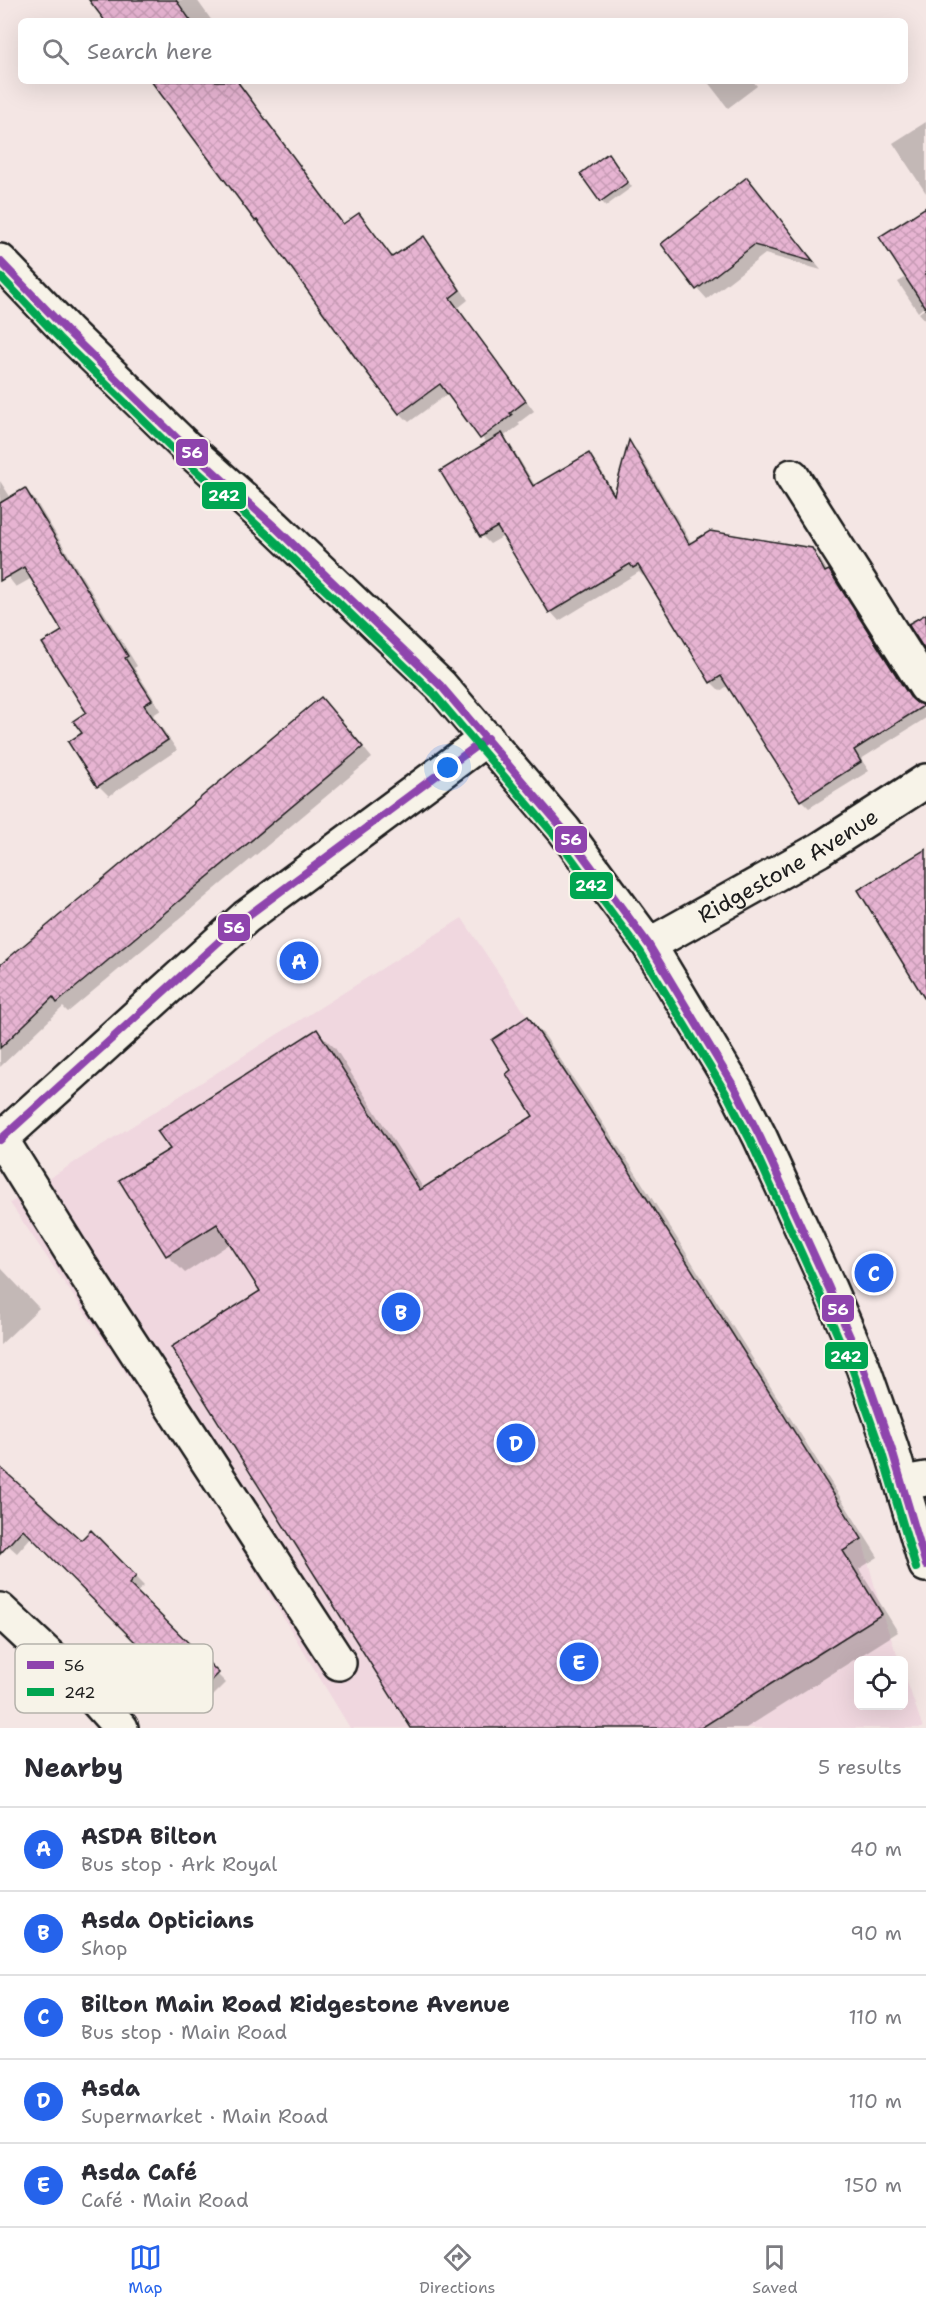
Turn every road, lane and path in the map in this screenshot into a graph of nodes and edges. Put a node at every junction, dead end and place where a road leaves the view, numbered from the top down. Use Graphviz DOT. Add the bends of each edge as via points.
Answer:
graph roads {
  1 [pos="0,261"];
  2 [pos="792,476"];
  3 [pos="926,687"];
  4 [pos="486,738"];
  5 [pos="926,781"];
  6 [pos="649,945"];
  7 [pos="1,1139"];
  8 [pos="914,1481"];
  9 [pos="926,1565"];
  10 [pos="0,1610"];
  11 [pos="36,1644"];
  12 [pos="339,1663"];
  13 [pos="107,1713"];
  14 [pos="121,1728"];
  1 -- 4 [label="main road" via="186,447 384,629"];
  2 -- 3 [label="main road"];
  4 -- 6 [label="main road" via="564,830"];
  4 -- 7 [label="main road" via="246,917"];
  5 -- 6 [label="main road, Ridgestone Avenue" via="819,850"];
  6 -- 8 [label="main road" via="730,1079 760,1137"];
  7 -- 12 [label="main road"];
  8 -- 9 [label="main road"];
  10 -- 11 [label="main road"];
  13 -- 14 [label="main road"];
}
